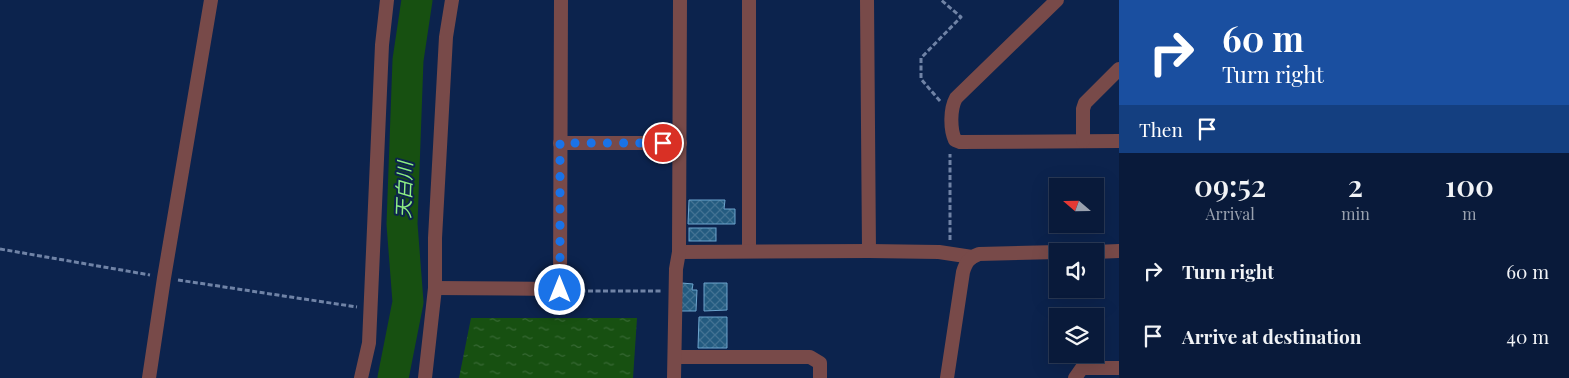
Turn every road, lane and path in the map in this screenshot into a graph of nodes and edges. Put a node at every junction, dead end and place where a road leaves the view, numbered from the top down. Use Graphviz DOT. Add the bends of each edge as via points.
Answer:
graph roads {
  1 [pos="211,0"];
  2 [pos="387,0"];
  3 [pos="452,0"];
  4 [pos="561,0"];
  5 [pos="680,0"];
  6 [pos="749,0"];
  7 [pos="867,0"];
  8 [pos="941,0"];
  9 [pos="1057,0"];
  10 [pos="1119,69"];
  11 [pos="953,103"];
  12 [pos="953,135"];
  13 [pos="1083,141"];
  14 [pos="1119,141"];
  15 [pos="560,143"];
  16 [pos="680,143"];
  17 [pos="0,249"];
  18 [pos="749,251"];
  19 [pos="869,251"];
  20 [pos="679,252"];
  21 [pos="1049,252"];
  22 [pos="1104,252"];
  23 [pos="1119,252"];
  24 [pos="949,253"];
  25 [pos="972,257"];
  26 [pos="164,278"];
  27 [pos="435,288"];
  28 [pos="560,290"];
  29 [pos="677,291"];
  30 [pos="371,310"];
  31 [pos="676,357"];
  32 [pos="1119,368"];
  33 [pos="149,378"];
  34 [pos="361,378"];
  35 [pos="425,378"];
  36 [pos="674,378"];
  37 [pos="820,378"];
  38 [pos="947,378"];
  39 [pos="1075,378"];
  1 -- 26 [label="street"];
  2 -- 30 [label="street" via="382,45"];
  3 -- 27 [label="street" via="446,37"];
  4 -- 15 [label="street"];
  5 -- 16 [label="street"];
  6 -- 18 [label="street"];
  7 -- 19 [label="street"];
  8 -- 11 [label="path" via="961,17 921,58 920,79 940,100"];
  9 -- 11 [label="street"];
  10 -- 13 [label="street" via="1085,103"];
  11 -- 12 [label="street"];
  12 -- 13 [label="street" via="960,142"];
  12 -- 24 [label="path"];
  13 -- 14 [label="street"];
  15 -- 16 [label="street"];
  15 -- 28 [label="street"];
  16 -- 20 [label="street"];
  17 -- 26 [label="path"];
  18 -- 19 [label="street"];
  18 -- 20 [label="street"];
  19 -- 24 [label="street"];
  20 -- 29 [label="street"];
  21 -- 25 [label="street" via="979,254"];
  22 -- 23 [label="street"];
  24 -- 25 [label="street"];
  25 -- 38 [label="street" via="963,272"];
  26 -- 30 [label="path"];
  26 -- 33 [label="street"];
  27 -- 28 [label="street"];
  27 -- 35 [label="street"];
  28 -- 29 [label="path"];
  29 -- 31 [label="street"];
  30 -- 34 [label="street" via="369,343"];
  31 -- 36 [label="street"];
  31 -- 37 [label="street" via="810,357 820,363"];
  32 -- 39 [label="street" via="1082,368"];
}
